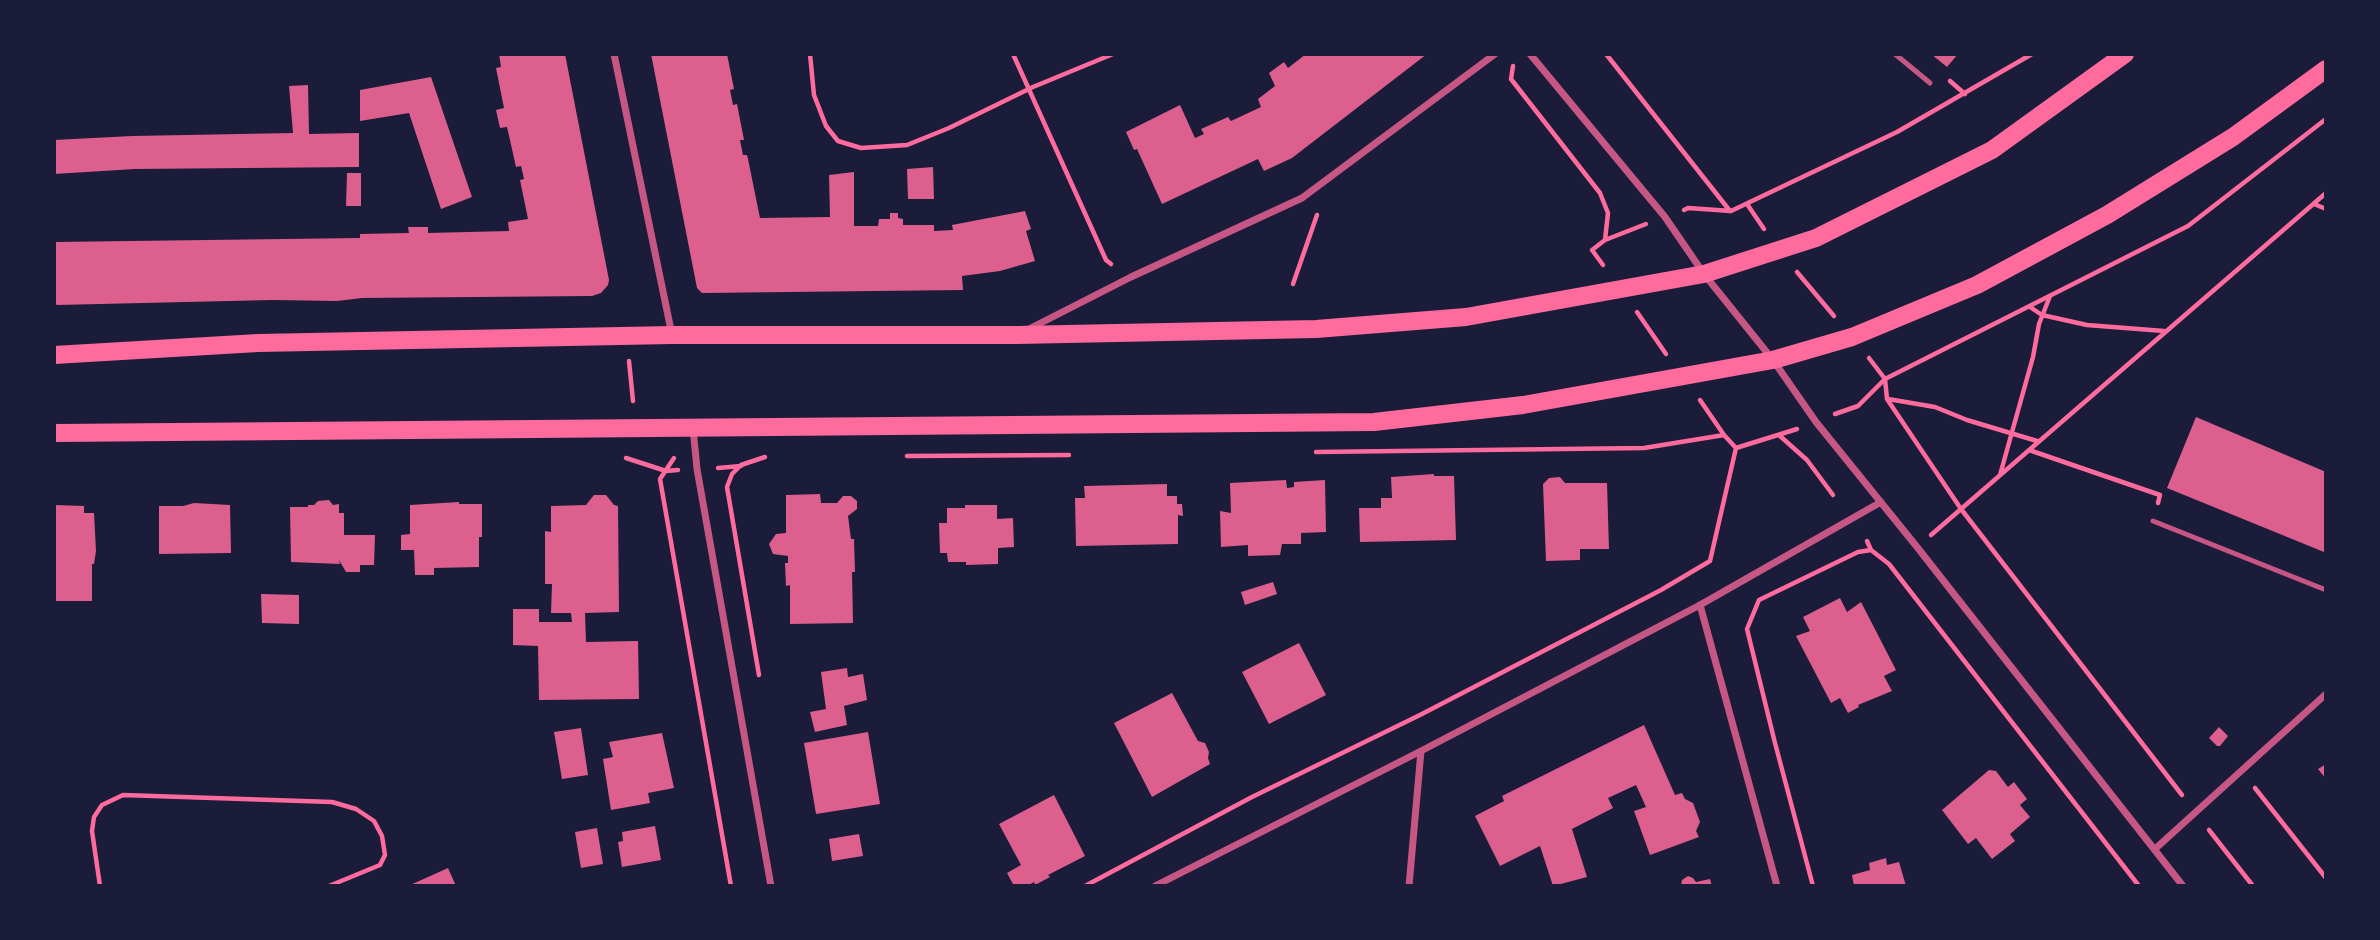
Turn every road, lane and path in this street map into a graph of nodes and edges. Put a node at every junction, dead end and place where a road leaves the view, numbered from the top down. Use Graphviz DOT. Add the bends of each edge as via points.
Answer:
graph roads {
  1 [pos="614,54"];
  2 [pos="810,54"];
  3 [pos="1013,54"];
  4 [pos="1114,54"];
  5 [pos="1494,54"];
  6 [pos="1530,54"];
  7 [pos="1606,54"];
  8 [pos="1895,54"];
  9 [pos="2032,54"];
  10 [pos="2126,54"];
  11 [pos="2326,69"];
  12 [pos="1947,78"];
  13 [pos="1511,79"];
  14 [pos="1930,83"];
  15 [pos="1029,89"];
  16 [pos="1965,94"];
  17 [pos="2326,119"];
  18 [pos="2326,193"];
  19 [pos="1747,204"];
  20 [pos="2313,204"];
  21 [pos="1688,208"];
  22 [pos="1320,209"];
  23 [pos="2326,209"];
  24 [pos="1731,211"];
  25 [pos="1759,222"];
  26 [pos="1637,228"];
  27 [pos="1605,240"];
  28 [pos="1114,267"];
  29 [pos="1608,273"];
  30 [pos="1704,274"];
  31 [pos="1293,284"];
  32 [pos="1809,286"];
  33 [pos="2050,296"];
  34 [pos="2029,306"];
  35 [pos="1831,312"];
  36 [pos="2042,315"];
  37 [pos="1640,317"];
  38 [pos="2165,331"];
  39 [pos="672,335"];
  40 [pos="1017,335"];
  41 [pos="1658,342"];
  42 [pos="54,355"];
  43 [pos="1773,360"];
  44 [pos="1875,366"];
  45 [pos="1885,379"];
  46 [pos="1886,399"];
  47 [pos="1858,406"];
  48 [pos="1704,407"];
  49 [pos="693,428"];
  50 [pos="1793,430"];
  51 [pos="54,433"];
  52 [pos="2011,433"];
  53 [pos="1779,435"];
  54 [pos="2038,441"];
  55 [pos="1736,448"];
  56 [pos="2029,450"];
  57 [pos="616,458"];
  58 [pos="697,469"];
  59 [pos="666,471"];
  60 [pos="2000,475"];
  61 [pos="1833,495"];
  62 [pos="1881,502"];
  63 [pos="1961,509"];
  64 [pos="2153,521"];
  65 [pos="1867,541"];
  66 [pos="1917,547"];
  67 [pos="1871,551"];
  68 [pos="2326,590"];
  69 [pos="1700,605"];
  70 [pos="760,680"];
  71 [pos="2326,694"];
  72 [pos="1421,751"];
  73 [pos="2241,771"];
  74 [pos="2195,812"];
  75 [pos="2155,849"];
  76 [pos="2326,878"];
  77 [pos="100,886"];
  78 [pos="329,886"];
  79 [pos="732,886"];
  80 [pos="771,886"];
  81 [pos="1085,886"];
  82 [pos="1155,886"];
  83 [pos="1409,886"];
  84 [pos="1777,886"];
  85 [pos="1814,886"];
  86 [pos="2139,886"];
  87 [pos="2183,886"];
  88 [pos="2253,886"];
  1 -- 39 [label="street"];
  2 -- 15 [label="path" via="814,96 826,126 838,141 861,148 907,145"];
  3 -- 15 [label="path"];
  4 -- 15 [label="path"];
  5 -- 40 [label="street" via="1302,198"];
  6 -- 30 [label="street" via="1665,217"];
  7 -- 24 [label="path"];
  8 -- 14 [label="lane"];
  9 -- 16 [label="path"];
  10 -- 30 [label="main road" via="1992,150 1816,238"];
  11 -- 43 [label="main road" via="2233,136 2119,208 1977,285 1852,337"];
  12 -- 16 [label="path"];
  13 -- 27 [label="path" via="1600,193 1608,213"];
  15 -- 28 [label="path" via="1106,260"];
  16 -- 19 [label="path"];
  17 -- 33 [label="path" via="2188,226"];
  18 -- 20 [label="path"];
  19 -- 24 [label="path"];
  19 -- 25 [label="path"];
  20 -- 23 [label="path"];
  20 -- 38 [label="path"];
  21 -- 24 [label="path"];
  22 -- 31 [label="path"];
  26 -- 27 [label="path"];
  27 -- 29 [label="path" via="1592,250"];
  30 -- 40 [label="main road" via="1466,317 1316,330"];
  30 -- 43 [label="street"];
  32 -- 35 [label="path"];
  33 -- 34 [label="path"];
  33 -- 36 [label="path"];
  34 -- 36 [label="path"];
  34 -- 45 [label="path"];
  36 -- 38 [label="path" via="2087,325"];
  36 -- 52 [label="path"];
  37 -- 41 [label="path"];
  38 -- 54 [label="path"];
  39 -- 40 [label="main road"];
  39 -- 42 [label="main road" via="258,344"];
  43 -- 49 [label="main road" via="1523,405 1374,422"];
  43 -- 62 [label="street"];
  44 -- 45 [label="path"];
  45 -- 46 [label="path"];
  45 -- 47 [label="path"];
  46 -- 52 [label="path" via="1935,407"];
  46 -- 63 [label="path"];
  48 -- 55 [label="path"];
  49 -- 51 [label="main road"];
  49 -- 58 [label="street"];
  49 -- 59 [label="path"];
  50 -- 53 [label="path"];
  52 -- 54 [label="path"];
  52 -- 60 [label="path"];
  53 -- 55 [label="path"];
  53 -- 61 [label="path" via="1807,460"];
  54 -- 56 [label="path"];
  55 -- 81 [label="path" via="1710,561"];
  56 -- 60 [label="path"];
  56 -- 64 [label="path" via="2160,495"];
  57 -- 59 [label="path"];
  58 -- 59 [label="path"];
  58 -- 70 [label="path" via="741,466 727,487"];
  58 -- 80 [label="street"];
  59 -- 79 [label="path" via="660,479"];
  60 -- 63 [label="path"];
  62 -- 66 [label="street"];
  62 -- 69 [label="street"];
  63 -- 66 [label="path"];
  63 -- 74 [label="path"];
  64 -- 68 [label="lane"];
  65 -- 67 [label="path"];
  66 -- 75 [label="street"];
  67 -- 85 [label="path" via="1858,552 1759,600 1747,629"];
  67 -- 86 [label="path" via="1889,564"];
  69 -- 72 [label="street"];
  69 -- 84 [label="street"];
  71 -- 73 [label="street"];
  72 -- 82 [label="street"];
  72 -- 83 [label="street"];
  73 -- 74 [label="street"];
  73 -- 76 [label="path"];
  74 -- 75 [label="street"];
  74 -- 88 [label="path"];
  75 -- 87 [label="street"];
  77 -- 78 [label="path" via="94,817 102,805 123,795 332,802 356,809 373,821 385,855 380,866"];
}
